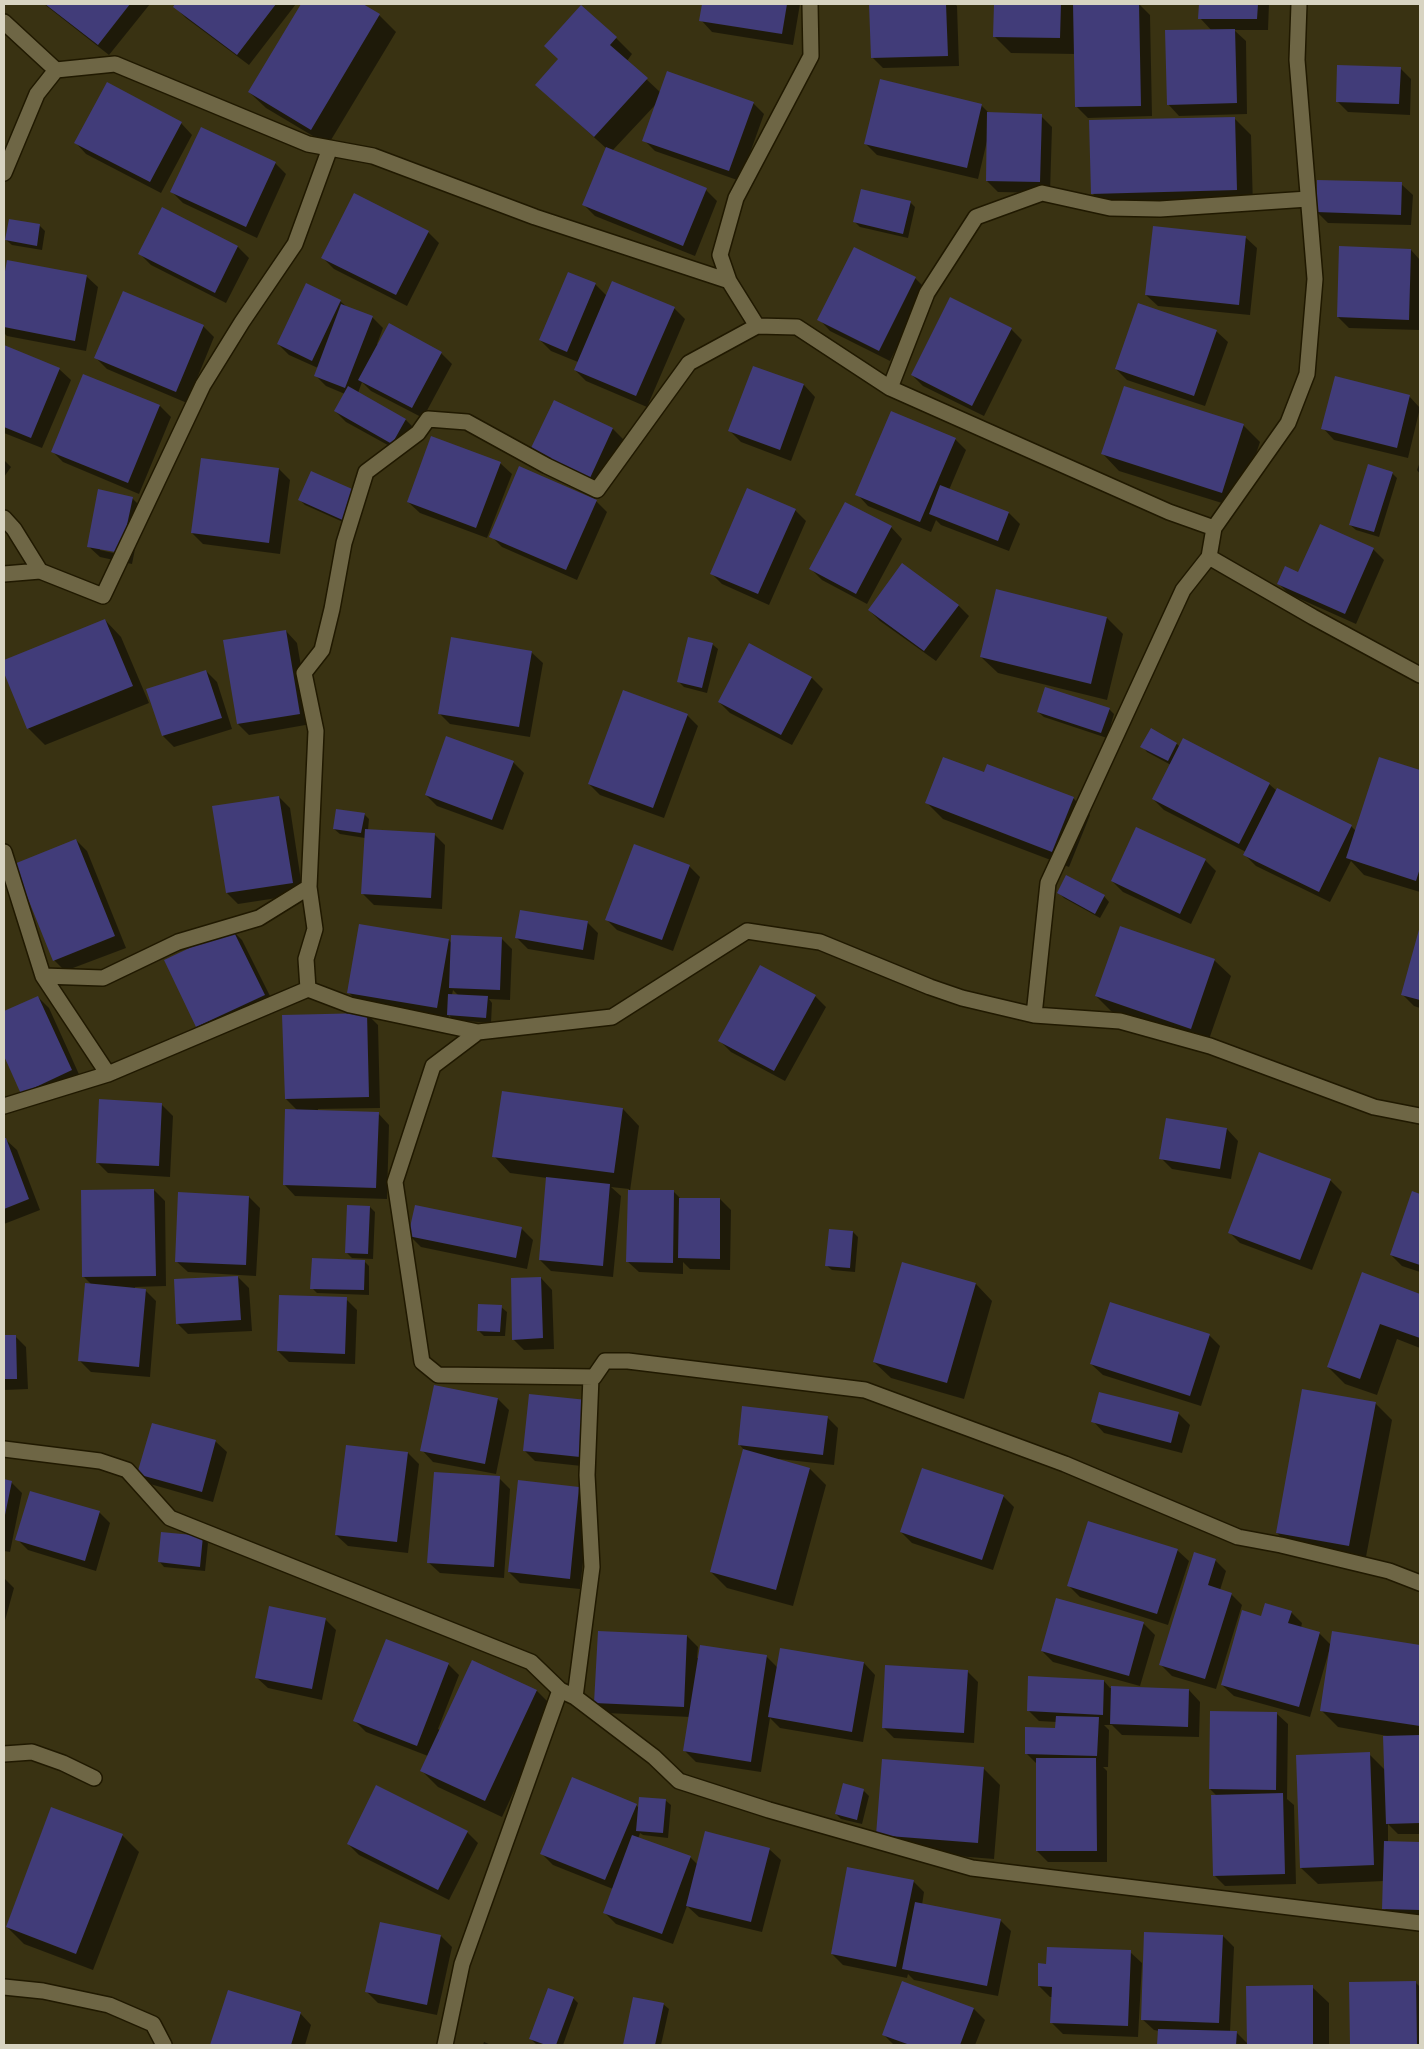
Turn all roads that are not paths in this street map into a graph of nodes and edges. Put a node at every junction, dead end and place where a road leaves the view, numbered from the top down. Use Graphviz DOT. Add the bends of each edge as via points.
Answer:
graph roads {
  1 [pos="810,4"];
  2 [pos="1298,4"];
  3 [pos="4,22"];
  4 [pos="56,70"];
  5 [pos="330,148"];
  6 [pos="4,173"];
  7 [pos="1308,198"];
  8 [pos="729,281"];
  9 [pos="757,326"];
  10 [pos="890,388"];
  11 [pos="4,518"];
  12 [pos="1214,528"];
  13 [pos="1209,557"];
  14 [pos="40,571"];
  15 [pos="4,574"];
  16 [pos="1420,675"];
  17 [pos="4,852"];
  18 [pos="309,887"];
  19 [pos="43,976"];
  20 [pos="308,989"];
  21 [pos="1034,1014"];
  22 [pos="478,1032"];
  23 [pos="108,1074"];
  24 [pos="4,1106"];
  25 [pos="1420,1116"];
  26 [pos="591,1377"];
  27 [pos="4,1449"];
  28 [pos="1420,1583"];
  29 [pos="560,1690"];
  30 [pos="575,1696"];
  31 [pos="4,1754"];
  32 [pos="94,1778"];
  33 [pos="1420,1923"];
  34 [pos="4,1987"];
  35 [pos="164,2045"];
  36 [pos="445,2045"];
  1 -- 8 [label="street" via="811,56 736,198 720,255"];
  2 -- 7 [label="street" via="1297,60"];
  3 -- 4 [label="street"];
  4 -- 5 [label="street" via="115,64 308,144"];
  4 -- 6 [label="street" via="37,94"];
  5 -- 8 [label="street" via="373,156 535,217"];
  5 -- 14 [label="street" via="296,244 203,385 102,596"];
  7 -- 10 [label="street" via="1160,209 1110,208 1042,193 976,217 927,293"];
  7 -- 12 [label="street" via="1315,279 1307,374 1288,423"];
  8 -- 9 [label="street"];
  9 -- 10 [label="street" via="797,327"];
  9 -- 18 [label="street" via="689,363 597,490 467,422 428,419 418,433 366,472 344,543 322,650 304,673 316,731"];
  10 -- 12 [label="street" via="1169,512"];
  11 -- 14 [label="street"];
  12 -- 13 [label="street"];
  13 -- 16 [label="street"];
  13 -- 21 [label="street" via="1183,590 1048,883"];
  14 -- 15 [label="street"];
  17 -- 19 [label="street"];
  18 -- 19 [label="street" via="259,918 178,942 102,978"];
  18 -- 20 [label="street" via="315,929 306,959"];
  19 -- 23 [label="street"];
  20 -- 22 [label="street" via="350,1005"];
  20 -- 23 [label="street"];
  21 -- 22 [label="street" via="946,992 820,942 746,931 612,1016"];
  21 -- 25 [label="street" via="1120,1021 1210,1046 1374,1107"];
  22 -- 26 [label="street" via="433,1066 395,1182 422,1362 438,1375"];
  23 -- 24 [label="street"];
  26 -- 28 [label="street" via="605,1361 628,1361 866,1390 1065,1464 1238,1537 1389,1571"];
  26 -- 30 [label="street" via="586,1475 592,1567"];
  27 -- 29 [label="street" via="100,1461 127,1470 170,1518 531,1662"];
  29 -- 30 [label="street"];
  29 -- 36 [label="street" via="462,1964"];
  30 -- 33 [label="street" via="654,1757 679,1781 972,1868"];
  31 -- 32 [label="street" via="32,1752 63,1762"];
  34 -- 35 [label="street" via="43,1991 109,2005 153,2024"];
}
